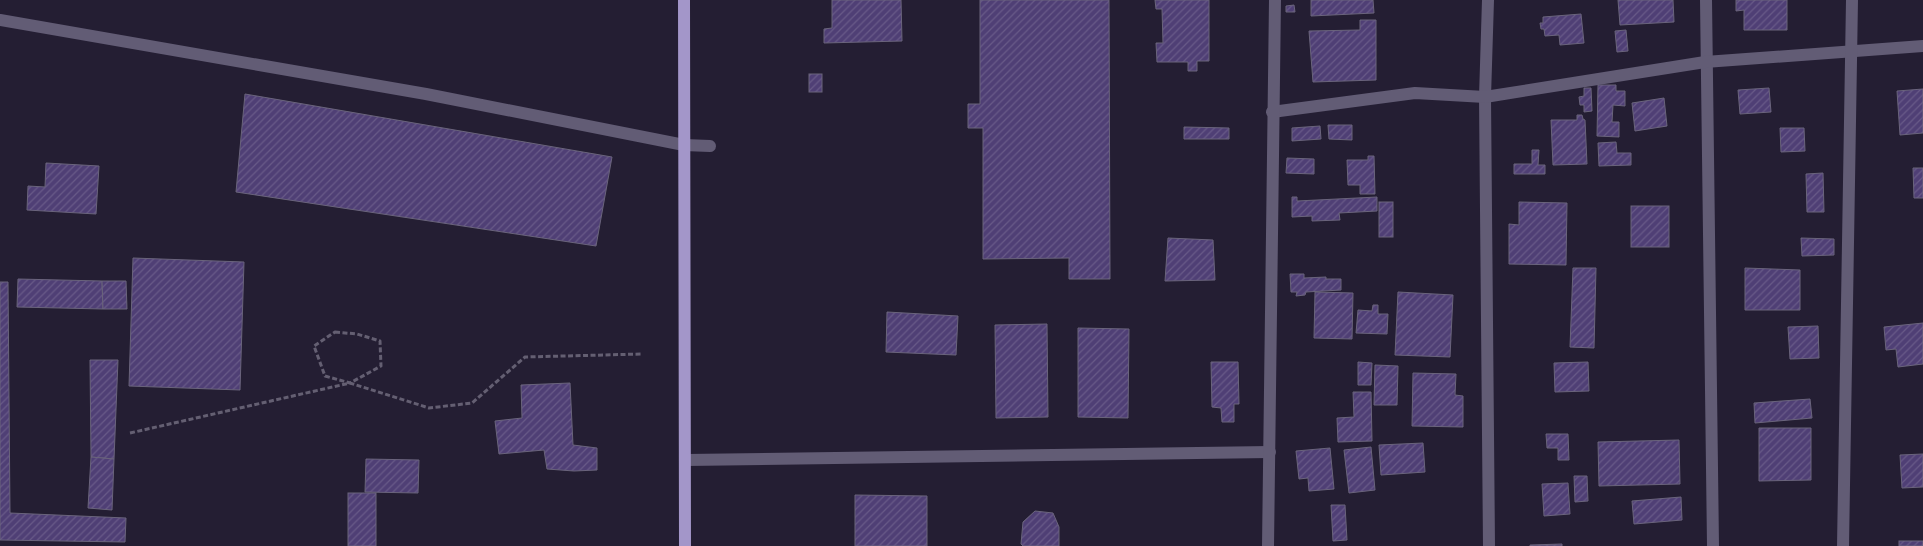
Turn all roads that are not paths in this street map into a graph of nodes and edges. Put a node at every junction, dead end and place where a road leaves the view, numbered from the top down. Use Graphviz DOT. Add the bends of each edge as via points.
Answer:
graph roads {
  1 [pos="684,0"];
  2 [pos="1274,0"];
  3 [pos="1488,0"];
  4 [pos="1706,0"];
  5 [pos="1852,0"];
  6 [pos="0,20"];
  7 [pos="1923,46"];
  8 [pos="1851,51"];
  9 [pos="1705,62"];
  10 [pos="1485,97"];
  11 [pos="1272,112"];
  12 [pos="684,145"];
  13 [pos="710,146"];
  14 [pos="1270,452"];
  15 [pos="686,460"];
  16 [pos="685,546"];
  17 [pos="1268,546"];
  18 [pos="1489,546"];
  19 [pos="1712,546"];
  20 [pos="1843,546"];
  1 -- 12 [label="main road"];
  2 -- 11 [label="street"];
  3 -- 10 [label="street"];
  4 -- 9 [label="street"];
  5 -- 8 [label="street"];
  6 -- 12 [label="street" via="426,94"];
  7 -- 8 [label="street"];
  8 -- 9 [label="street"];
  8 -- 20 [label="street"];
  9 -- 10 [label="street"];
  9 -- 19 [label="street"];
  10 -- 11 [label="street" via="1415,93"];
  10 -- 18 [label="street"];
  11 -- 14 [label="street"];
  12 -- 13 [label="street"];
  12 -- 15 [label="main road"];
  14 -- 15 [label="street"];
  14 -- 17 [label="street"];
  15 -- 16 [label="main road"];
}
